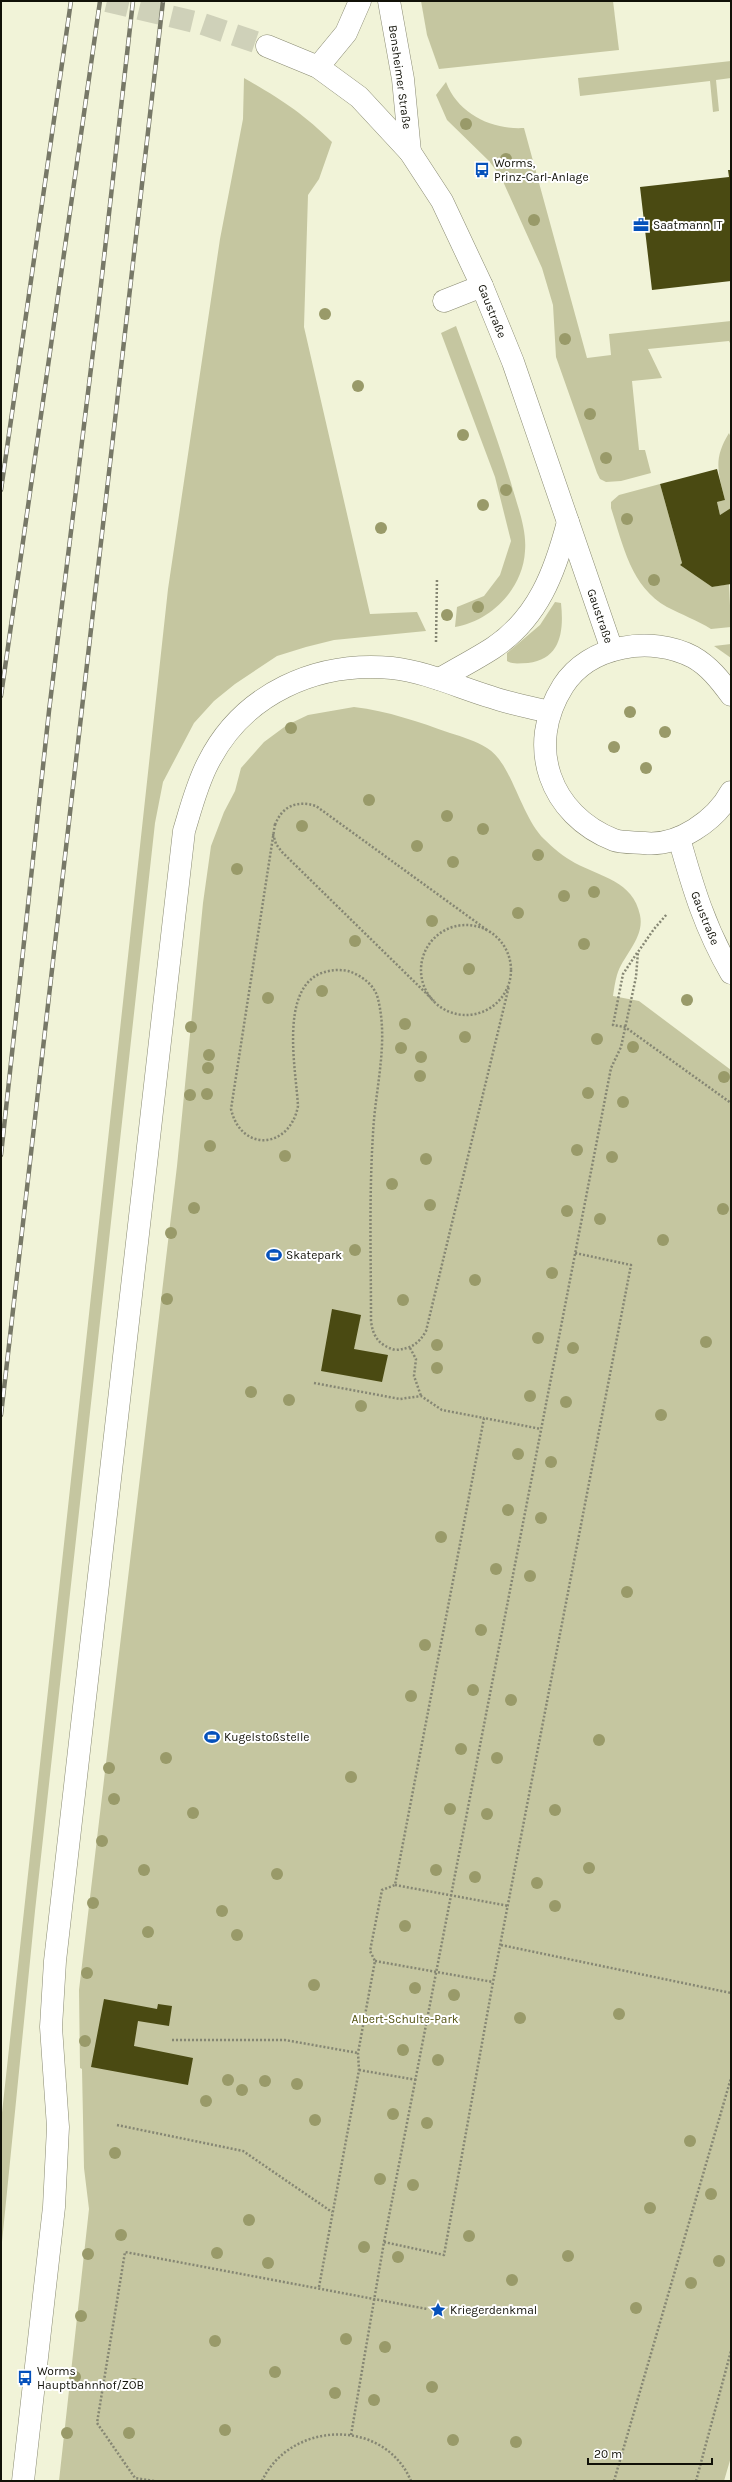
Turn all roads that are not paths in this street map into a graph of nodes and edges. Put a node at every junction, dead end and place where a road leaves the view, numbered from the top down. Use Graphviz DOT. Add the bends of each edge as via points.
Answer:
graph roads {
  1 [pos="360,1"];
  2 [pos="389,1"];
  3 [pos="267,46"];
  4 [pos="318,67"];
  5 [pos="410,152"];
  6 [pos="482,286"];
  7 [pos="444,301"];
  8 [pos="568,522"];
  9 [pos="612,650"];
  10 [pos="439,679"];
  11 [pos="731,695"];
  12 [pos="549,712"];
  13 [pos="731,792"];
  14 [pos="679,838"];
  15 [pos="731,973"];
  16 [pos="23,2481"];
  1 -- 4 [label="main road" via="346,33"];
  2 -- 5 [label="main road, Bensheimer Straße" via="403,79"];
  3 -- 4 [label="main road, Gaustraße"];
  4 -- 5 [label="main road, Gaustraße" via="359,97"];
  5 -- 6 [label="main road, Gaustraße" via="442,201"];
  6 -- 7 [label="main road"];
  6 -- 8 [label="main road, Gaustraße" via="513,362"];
  8 -- 9 [label="main road, Gaustraße"];
  8 -- 10 [label="main road" via="558,562 547,586 522,624 493,647"];
  9 -- 11 [label="main road" via="639,645 667,647 693,657 715,674"];
  9 -- 12 [label="main road" via="585,664 563,685"];
  10 -- 12 [label="main road" via="492,698"];
  10 -- 16 [label="main road" via="393,668 349,668 309,676 281,687 249,708 208,762 184,831 55,1961 51,2027 58,2127 54,2207"];
  12 -- 14 [label="main road" via="544,744 549,775 564,804 587,826 616,840 648,844"];
  13 -- 14 [label="main road" via="725,804 704,824"];
  14 -- 15 [label="main road, Gaustraße" via="696,901"];
}
